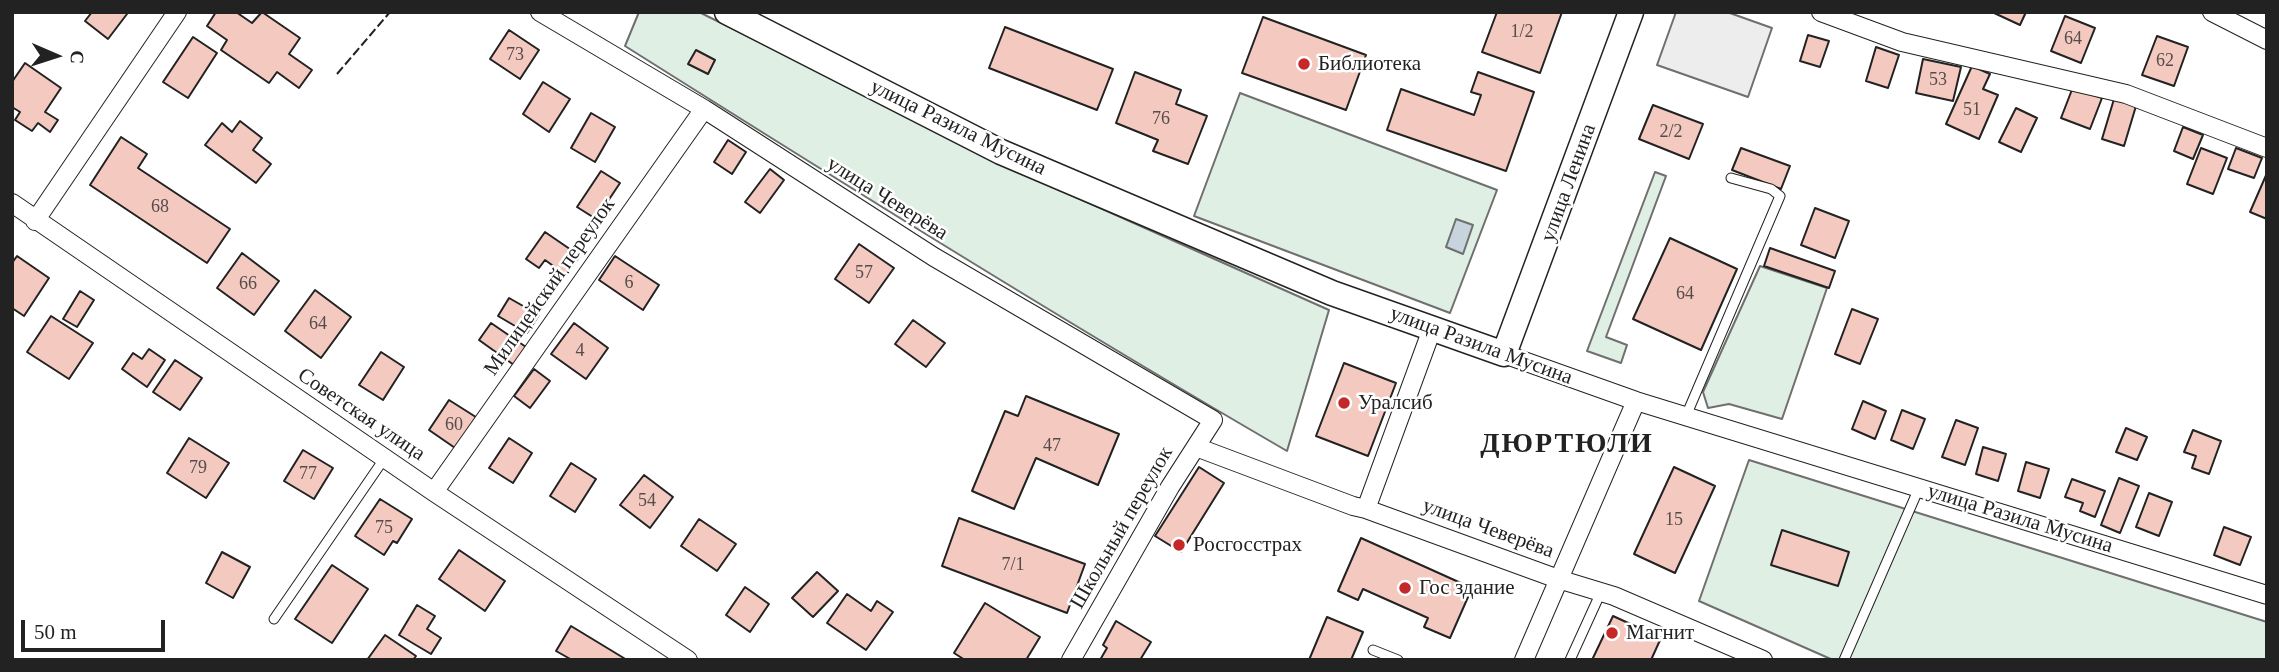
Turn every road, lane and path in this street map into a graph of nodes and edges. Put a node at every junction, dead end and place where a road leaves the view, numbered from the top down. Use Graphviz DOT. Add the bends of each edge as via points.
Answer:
graph roads {
  1 [pos="177,12"];
  2 [pos="540,12"];
  3 [pos="727,12"];
  4 [pos="1632,12"];
  5 [pos="1821,12"];
  6 [pos="2213,12"];
  7 [pos="2267,40"];
  8 [pos="704,109"];
  9 [pos="2267,148"];
  10 [pos="1731,178"];
  11 [pos="12,203"];
  12 [pos="36,221"];
  13 [pos="1432,328"];
  14 [pos="1504,354"];
  15 [pos="1636,401"];
  16 [pos="1686,416"];
  17 [pos="1213,420"];
  18 [pos="1196,447"];
  19 [pos="384,458"];
  20 [pos="1919,488"];
  21 [pos="434,492"];
  22 [pos="1366,509"];
  23 [pos="1558,579"];
  24 [pos="1601,592"];
  25 [pos="2267,595"];
  26 [pos="274,619"];
  27 [pos="1373,650"];
  28 [pos="688,660"];
  29 [pos="1071,660"];
  30 [pos="1398,660"];
  31 [pos="1524,660"];
  32 [pos="1570,660"];
  33 [pos="1763,660"];
  34 [pos="1844,660"];
  1 -- 12 [label="street"];
  2 -- 8 [label="street, улица Чеверёва"];
  3 -- 13 [label="main road, улица Разила Мусина" via="1001,152 1332,293"];
  4 -- 14 [label="main road, улица Ленина"];
  5 -- 9 [label="street" via="1902,42 2126,94"];
  6 -- 7 [label="street"];
  8 -- 17 [label="street, улица Чеверёва" via="934,257"];
  8 -- 21 [label="street, Милицейский переулок"];
  10 -- 16 [label="lane" via="1780,196"];
  11 -- 12 [label="street, Советская улица"];
  12 -- 19 [label="street, Советская улица"];
  13 -- 14 [label="main road, улица Разила Мусина"];
  13 -- 22 [label="street"];
  14 -- 15 [label="street, улица Разила Мусина"];
  15 -- 16 [label="street, улица Разила Мусина"];
  15 -- 23 [label="street"];
  16 -- 20 [label="street, улица Разила Мусина"];
  17 -- 18 [label="street, Школьный переулок"];
  18 -- 22 [label="street, улица Чеверёва"];
  18 -- 29 [label="street, Школьный переулок"];
  19 -- 21 [label="street, Советская улица"];
  19 -- 26 [label="lane"];
  20 -- 25 [label="street, улица Разила Мусина"];
  20 -- 34 [label="lane"];
  21 -- 28 [label="street, Советская улица"];
  22 -- 23 [label="street, улица Чеверёва"];
  23 -- 24 [label="street, улица Чеверёва"];
  23 -- 31 [label="street"];
  24 -- 32 [label="lane"];
  24 -- 33 [label="street, улица Чеверёва"];
  27 -- 30 [label="lane"];
}
